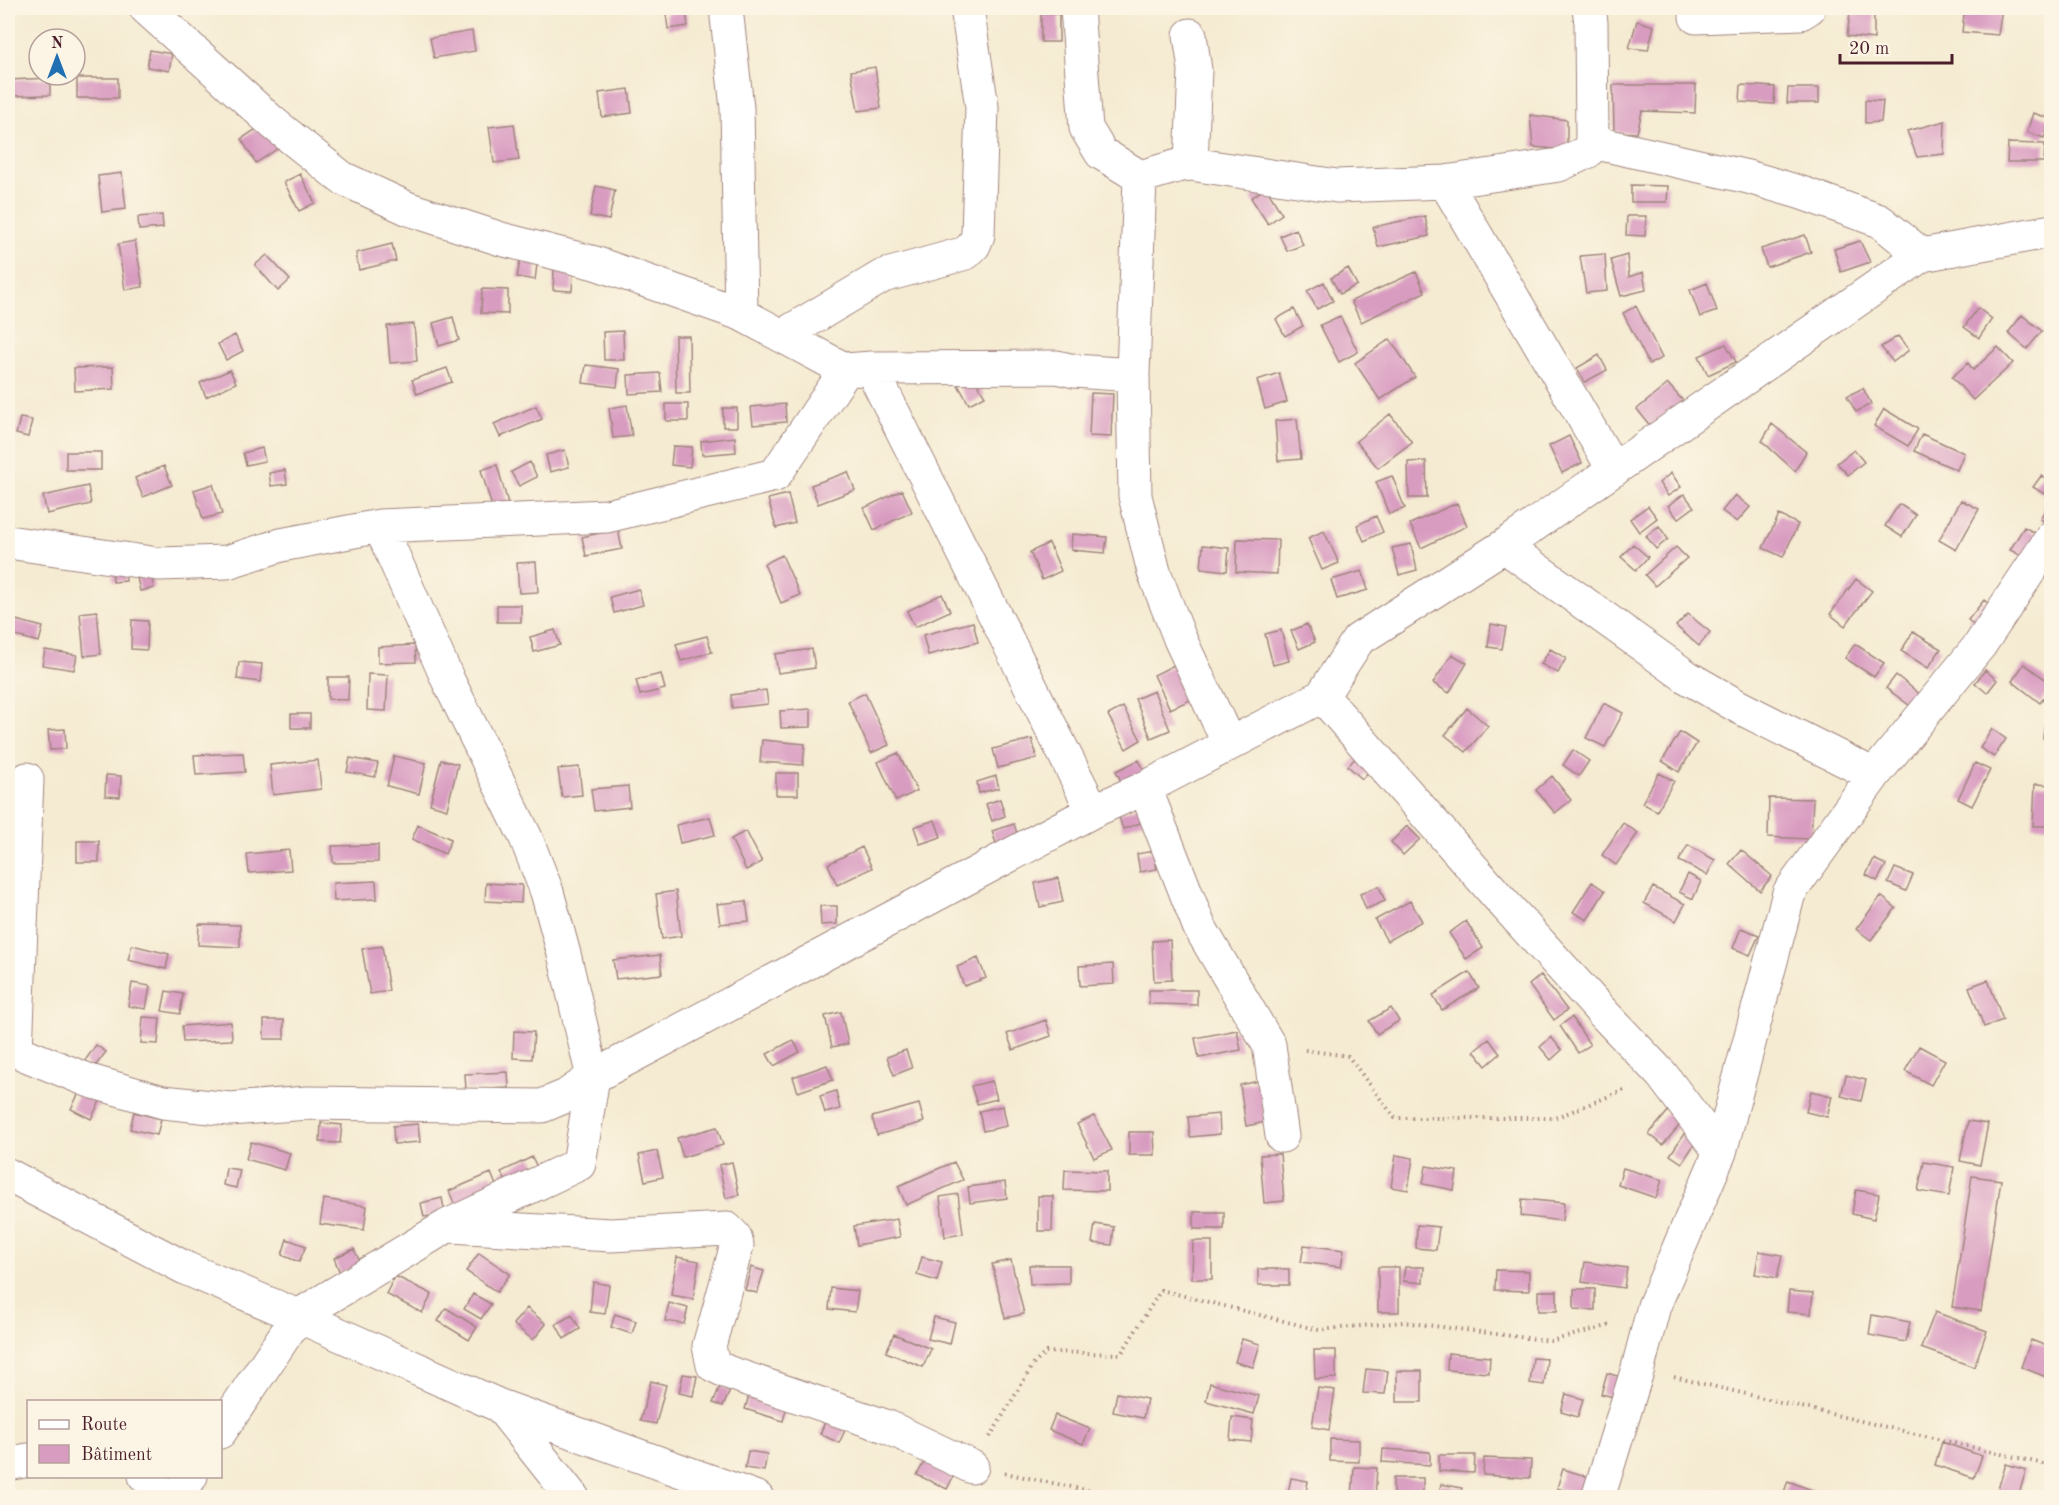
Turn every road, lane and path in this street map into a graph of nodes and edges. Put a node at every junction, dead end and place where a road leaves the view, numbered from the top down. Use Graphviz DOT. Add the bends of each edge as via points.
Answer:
graph roads {
  1 [pos="146,8"];
  2 [pos="726,8"];
  3 [pos="967,8"];
  4 [pos="1077,8"];
  5 [pos="1589,8"];
  6 [pos="1809,8"];
  7 [pos="1696,17"];
  8 [pos="1190,35"];
  9 [pos="1592,142"];
  10 [pos="1191,164"];
  11 [pos="1140,177"];
  12 [pos="1445,182"];
  13 [pos="2052,231"];
  14 [pos="1922,255"];
  15 [pos="741,314"];
  16 [pos="782,336"];
  17 [pos="859,369"];
  18 [pos="1133,375"];
  19 [pos="1614,470"];
  20 [pos="380,526"];
  21 [pos="2052,537"];
  22 [pos="8,542"];
  23 [pos="1504,546"];
  24 [pos="1322,696"];
  25 [pos="1229,744"];
  26 [pos="1874,775"];
  27 [pos="27,779"];
  28 [pos="1144,788"];
  29 [pos="1093,811"];
  30 [pos="1269,1045"];
  31 [pos="12,1050"];
  32 [pos="1662,1075"];
  33 [pos="593,1077"];
  34 [pos="1282,1136"];
  35 [pos="1720,1152"];
  36 [pos="8,1175"];
  37 [pos="447,1226"];
  38 [pos="1654,1306"];
  39 [pos="298,1316"];
  40 [pos="1638,1368"];
  41 [pos="500,1406"];
  42 [pos="222,1429"];
  43 [pos="27,1460"];
  44 [pos="8,1464"];
  45 [pos="2052,1466"];
  46 [pos="972,1467"];
  47 [pos="147,1478"];
  48 [pos="190,1478"];
  49 [pos="167,1497"];
  50 [pos="177,1497"];
  51 [pos="573,1497"];
  52 [pos="757,1497"];
  53 [pos="1124,1497"];
  54 [pos="1598,1497"];
  1 -- 15 [label="street" via="273,123 342,178 409,209 501,239 595,263"];
  2 -- 15 [label="street" via="737,108"];
  3 -- 16 [label="street" via="982,107 978,235 974,245 966,253 883,276"];
  4 -- 11 [label="street" via="1086,128 1101,153"];
  5 -- 9 [label="street"];
  6 -- 7 [label="street" via="1802,13"];
  8 -- 10 [label="street" via="1195,70"];
  9 -- 12 [label="street" via="1587,152 1559,165"];
  9 -- 14 [label="street" via="1802,193 1880,221"];
  10 -- 11 [label="street"];
  10 -- 12 [label="street" via="1337,186"];
  11 -- 18 [label="street"];
  12 -- 19 [label="street"];
  13 -- 14 [label="street"];
  14 -- 19 [label="street"];
  15 -- 16 [label="street"];
  16 -- 17 [label="street"];
  17 -- 18 [label="street" via="1057,367"];
  17 -- 20 [label="street" via="774,475 607,516"];
  17 -- 29 [label="street"];
  18 -- 25 [label="street" via="1135,496 1154,572"];
  19 -- 23 [label="street"];
  20 -- 22 [label="street" via="280,545 227,562 158,564"];
  20 -- 33 [label="street" via="448,680 526,838 547,892"];
  21 -- 26 [label="street" via="1980,645"];
  23 -- 24 [label="street" via="1358,640"];
  23 -- 26 [label="street" via="1687,676 1739,707"];
  24 -- 25 [label="street"];
  24 -- 32 [label="street" via="1499,898"];
  25 -- 28 [label="street"];
  26 -- 35 [label="street" via="1789,893"];
  27 -- 31 [label="street"];
  28 -- 29 [label="street"];
  28 -- 30 [label="street" via="1199,926"];
  29 -- 33 [label="street"];
  30 -- 32 [label="path" via="1348,1056 1395,1118 1555,1118"];
  30 -- 34 [label="street"];
  31 -- 33 [label="street" via="90,1081 163,1102 230,1109 308,1103 542,1106 566,1096"];
  32 -- 35 [label="street"];
  33 -- 37 [label="street" via="579,1164"];
  35 -- 38 [label="street"];
  36 -- 39 [label="street" via="187,1269"];
  37 -- 39 [label="street"];
  37 -- 46 [label="street" via="611,1235 728,1229 737,1245 709,1346 713,1365 888,1427"];
  38 -- 40 [label="street"];
  38 -- 46 [label="path" via="1605,1327 1551,1341 1403,1322 1319,1330 1161,1290 1121,1354 1046,1352 1033,1365"];
  39 -- 41 [label="street"];
  39 -- 42 [label="street"];
  40 -- 45 [label="path"];
  40 -- 54 [label="street"];
  41 -- 51 [label="street"];
  41 -- 52 [label="street"];
  43 -- 44 [label="street"];
  46 -- 53 [label="path"];
  47 -- 49 [label="street"];
  48 -- 50 [label="street"];
}
